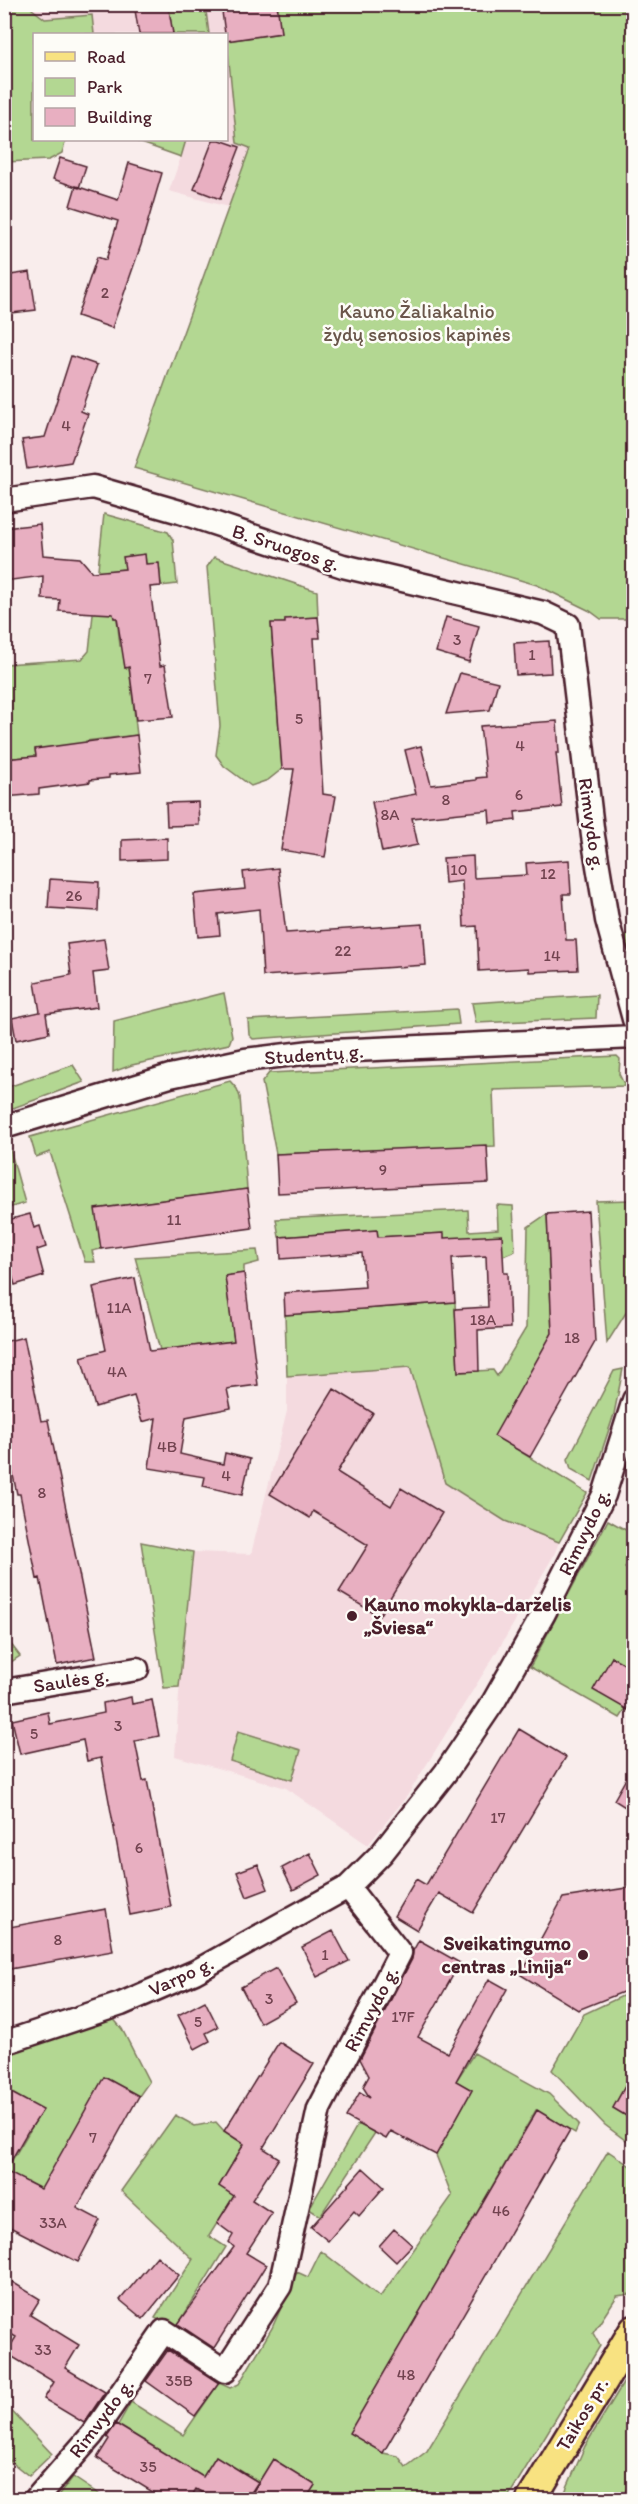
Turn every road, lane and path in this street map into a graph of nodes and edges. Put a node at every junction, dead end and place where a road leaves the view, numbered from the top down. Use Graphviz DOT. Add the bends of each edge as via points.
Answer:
graph roads {
  1 [pos="4,500"];
  2 [pos="568,625"];
  3 [pos="633,1019"];
  4 [pos="633,1037"];
  5 [pos="4,1127"];
  6 [pos="633,1400"];
  7 [pos="137,1669"];
  8 [pos="4,1691"];
  9 [pos="348,1887"];
  10 [pos="4,2043"];
  11 [pos="633,2330"];
  12 [pos="35,2499"];
  13 [pos="531,2499"];
  1 -- 2 [label="street, B. Sruogos g." via="93,487 343,566 543,613"];
  2 -- 3 [label="street, Rimvydo g." via="593,836 607,920"];
  4 -- 5 [label="street, Studentų g." via="311,1052 245,1060 159,1079"];
  6 -- 9 [label="street, Rimvydo g." via="604,1495 494,1701 446,1772 382,1853"];
  7 -- 8 [label="street, Saulės g."];
  9 -- 10 [label="street, Varpo g." via="195,1972 121,2004"];
  9 -- 12 [label="street, Rimvydo g." via="400,1953 319,2109 280,2286 225,2371 164,2331 92,2434"];
  11 -- 13 [label="main road, Taikos pr."];
}
